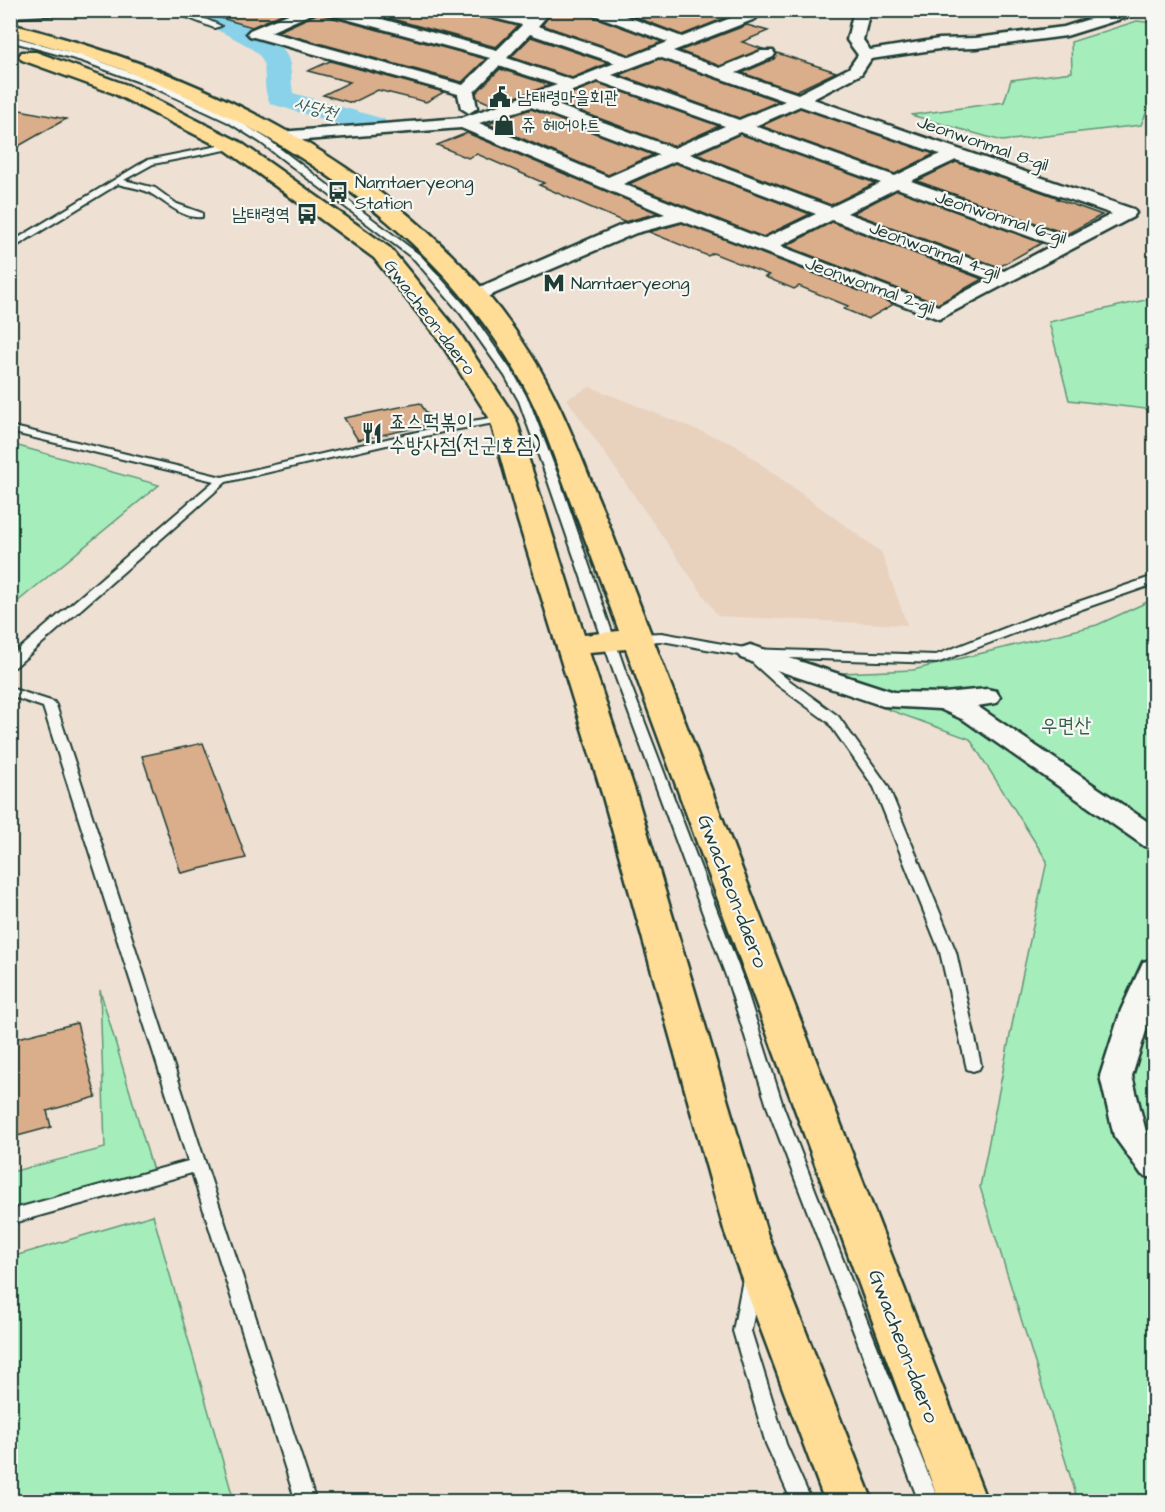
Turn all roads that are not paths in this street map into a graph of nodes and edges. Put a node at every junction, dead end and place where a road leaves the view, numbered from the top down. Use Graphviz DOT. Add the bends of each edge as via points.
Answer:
graph roads {
  1 [pos="67,10"];
  2 [pos="313,10"];
  3 [pos="329,10"];
  4 [pos="479,10"];
  5 [pos="545,10"];
  6 [pos="594,10"];
  7 [pos="731,10"];
  8 [pos="1136,10"];
  9 [pos="194,11"];
  10 [pos="10,13"];
  11 [pos="861,14"];
  12 [pos="1057,17"];
  13 [pos="217,26"];
  14 [pos="530,26"];
  15 [pos="10,29"];
  16 [pos="1066,31"];
  17 [pos="10,38"];
  18 [pos="685,43"];
  19 [pos="10,50"];
  20 [pos="660,52"];
  21 [pos="767,54"];
  22 [pos="866,56"];
  23 [pos="499,58"];
  24 [pos="631,63"];
  25 [pos="721,73"];
  26 [pos="597,75"];
  27 [pos="572,85"];
  28 [pos="466,91"];
  29 [pos="800,100"];
  30 [pos="531,101"];
  31 [pos="463,123"];
  32 [pos="740,126"];
  33 [pos="271,139"];
  34 [pos="233,146"];
  35 [pos="954,154"];
  36 [pos="675,155"];
  37 [pos="116,181"];
  38 [pos="897,181"];
  39 [pos="608,184"];
  40 [pos="832,213"];
  41 [pos="200,215"];
  42 [pos="683,215"];
  43 [pos="1104,226"];
  44 [pos="1069,244"];
  45 [pos="764,246"];
  46 [pos="10,248"];
  47 [pos="1005,278"];
  48 [pos="475,296"];
  49 [pos="503,419"];
  50 [pos="10,429"];
  51 [pos="222,480"];
  52 [pos="1155,580"];
  53 [pos="625,640"];
  54 [pos="573,645"];
  55 [pos="750,653"];
  56 [pos="10,664"];
  57 [pos="10,692"];
  58 [pos="987,697"];
  59 [pos="944,701"];
  60 [pos="1155,839"];
  61 [pos="1155,970"];
  62 [pos="973,1065"];
  63 [pos="197,1165"];
  64 [pos="1155,1166"];
  65 [pos="10,1217"];
  66 [pos="756,1259"];
  67 [pos="306,1502"];
  68 [pos="802,1502"];
  69 [pos="849,1502"];
  70 [pos="929,1502"];
  71 [pos="963,1502"];
  1 -- 10 [label="street"];
  2 -- 28 [label="street" via="255,33"];
  3 -- 23 [label="street"];
  4 -- 14 [label="street"];
  5 -- 14 [label="street"];
  6 -- 18 [label="street"];
  7 -- 18 [label="street" via="750,16"];
  8 -- 16 [label="street"];
  9 -- 13 [label="lane" via="187,15"];
  11 -- 22 [label="street" via="855,40"];
  12 -- 16 [label="street"];
  14 -- 23 [label="street"];
  14 -- 24 [label="street"];
  15 -- 33 [label="main road, Gwacheon-daero" via="110,58 187,91"];
  16 -- 22 [label="street"];
  17 -- 33 [label="lane" via="156,85"];
  18 -- 20 [label="street"];
  19 -- 34 [label="main road, Gwacheon-daero" via="120,89"];
  20 -- 24 [label="street"];
  20 -- 25 [label="street, Jeonwonmal 8-gil"];
  21 -- 25 [label="street"];
  22 -- 29 [label="street" via="855,71"];
  23 -- 27 [label="street"];
  23 -- 28 [label="street"];
  24 -- 26 [label="street"];
  25 -- 29 [label="street, Jeonwonmal 8-gil"];
  26 -- 27 [label="street"];
  26 -- 32 [label="street, Jeonwonmal 6-gil"];
  27 -- 30 [label="street"];
  28 -- 31 [label="street" via="469,111"];
  29 -- 32 [label="street"];
  29 -- 35 [label="street, Jeonwonmal 8-gil"];
  30 -- 31 [label="street"];
  30 -- 36 [label="street, Jeonwonmal 4-gil"];
  31 -- 33 [label="street"];
  31 -- 39 [label="street, Jeonwonmal 2-gil"];
  32 -- 36 [label="street"];
  32 -- 38 [label="street, Jeonwonmal 6-gil"];
  33 -- 34 [label="main road"];
  33 -- 48 [label="main road, Gwacheon-daero" via="310,154 363,191 435,254"];
  33 -- 53 [label="lane" via="418,258 465,312 524,401"];
  34 -- 37 [label="lane" via="150,162"];
  34 -- 49 [label="main road, Gwacheon-daero" via="382,253 449,336"];
  35 -- 38 [label="street, Jeonwonmal 6-gil"];
  35 -- 43 [label="street, Jeonwonmal 8-gil" via="1127,213"];
  36 -- 39 [label="street"];
  36 -- 40 [label="street, Jeonwonmal 4-gil"];
  37 -- 41 [label="lane" via="152,190 174,206"];
  37 -- 46 [label="lane"];
  38 -- 40 [label="street, Jeonwonmal 4-gil"];
  38 -- 44 [label="street, Jeonwonmal 6-gil"];
  39 -- 42 [label="street, Jeonwonmal 2-gil"];
  40 -- 45 [label="street, Jeonwonmal 2-gil"];
  40 -- 47 [label="street, Jeonwonmal 4-gil"];
  42 -- 45 [label="street, Jeonwonmal 2-gil"];
  42 -- 48 [label="street" via="629,229"];
  43 -- 44 [label="street, Jeonwonmal 6-gil"];
  44 -- 47 [label="street, Jeonwonmal 4-gil"];
  45 -- 47 [label="street, Jeonwonmal 2-gil" via="939,313"];
  48 -- 53 [label="main road, Gwacheon-daero" via="536,384"];
  49 -- 51 [label="lane" via="447,428"];
  49 -- 54 [label="main road, Gwacheon-daero"];
  50 -- 51 [label="lane"];
  51 -- 56 [label="lane"];
  52 -- 55 [label="lane" via="937,659"];
  53 -- 54 [label="main road"];
  53 -- 55 [label="lane" via="662,637"];
  53 -- 70 [label="lane" via="624,684 734,976 775,1106"];
  53 -- 71 [label="main road, Gwacheon-daero"];
  54 -- 66 [label="main road, Gwacheon-daero"];
  55 -- 59 [label="street" via="892,700"];
  55 -- 62 [label="lane" via="833,719 881,786 948,952"];
  57 -- 63 [label="lane" via="50,705"];
  58 -- 59 [label="street"];
  59 -- 60 [label="street" via="973,714"];
  61 -- 64 [label="street" via="1137,1010 1116,1076 1131,1136"];
  63 -- 65 [label="lane"];
  63 -- 67 [label="lane"];
  66 -- 68 [label="lane" via="742,1331 776,1444"];
  66 -- 69 [label="main road, Gwacheon-daero"];
}
